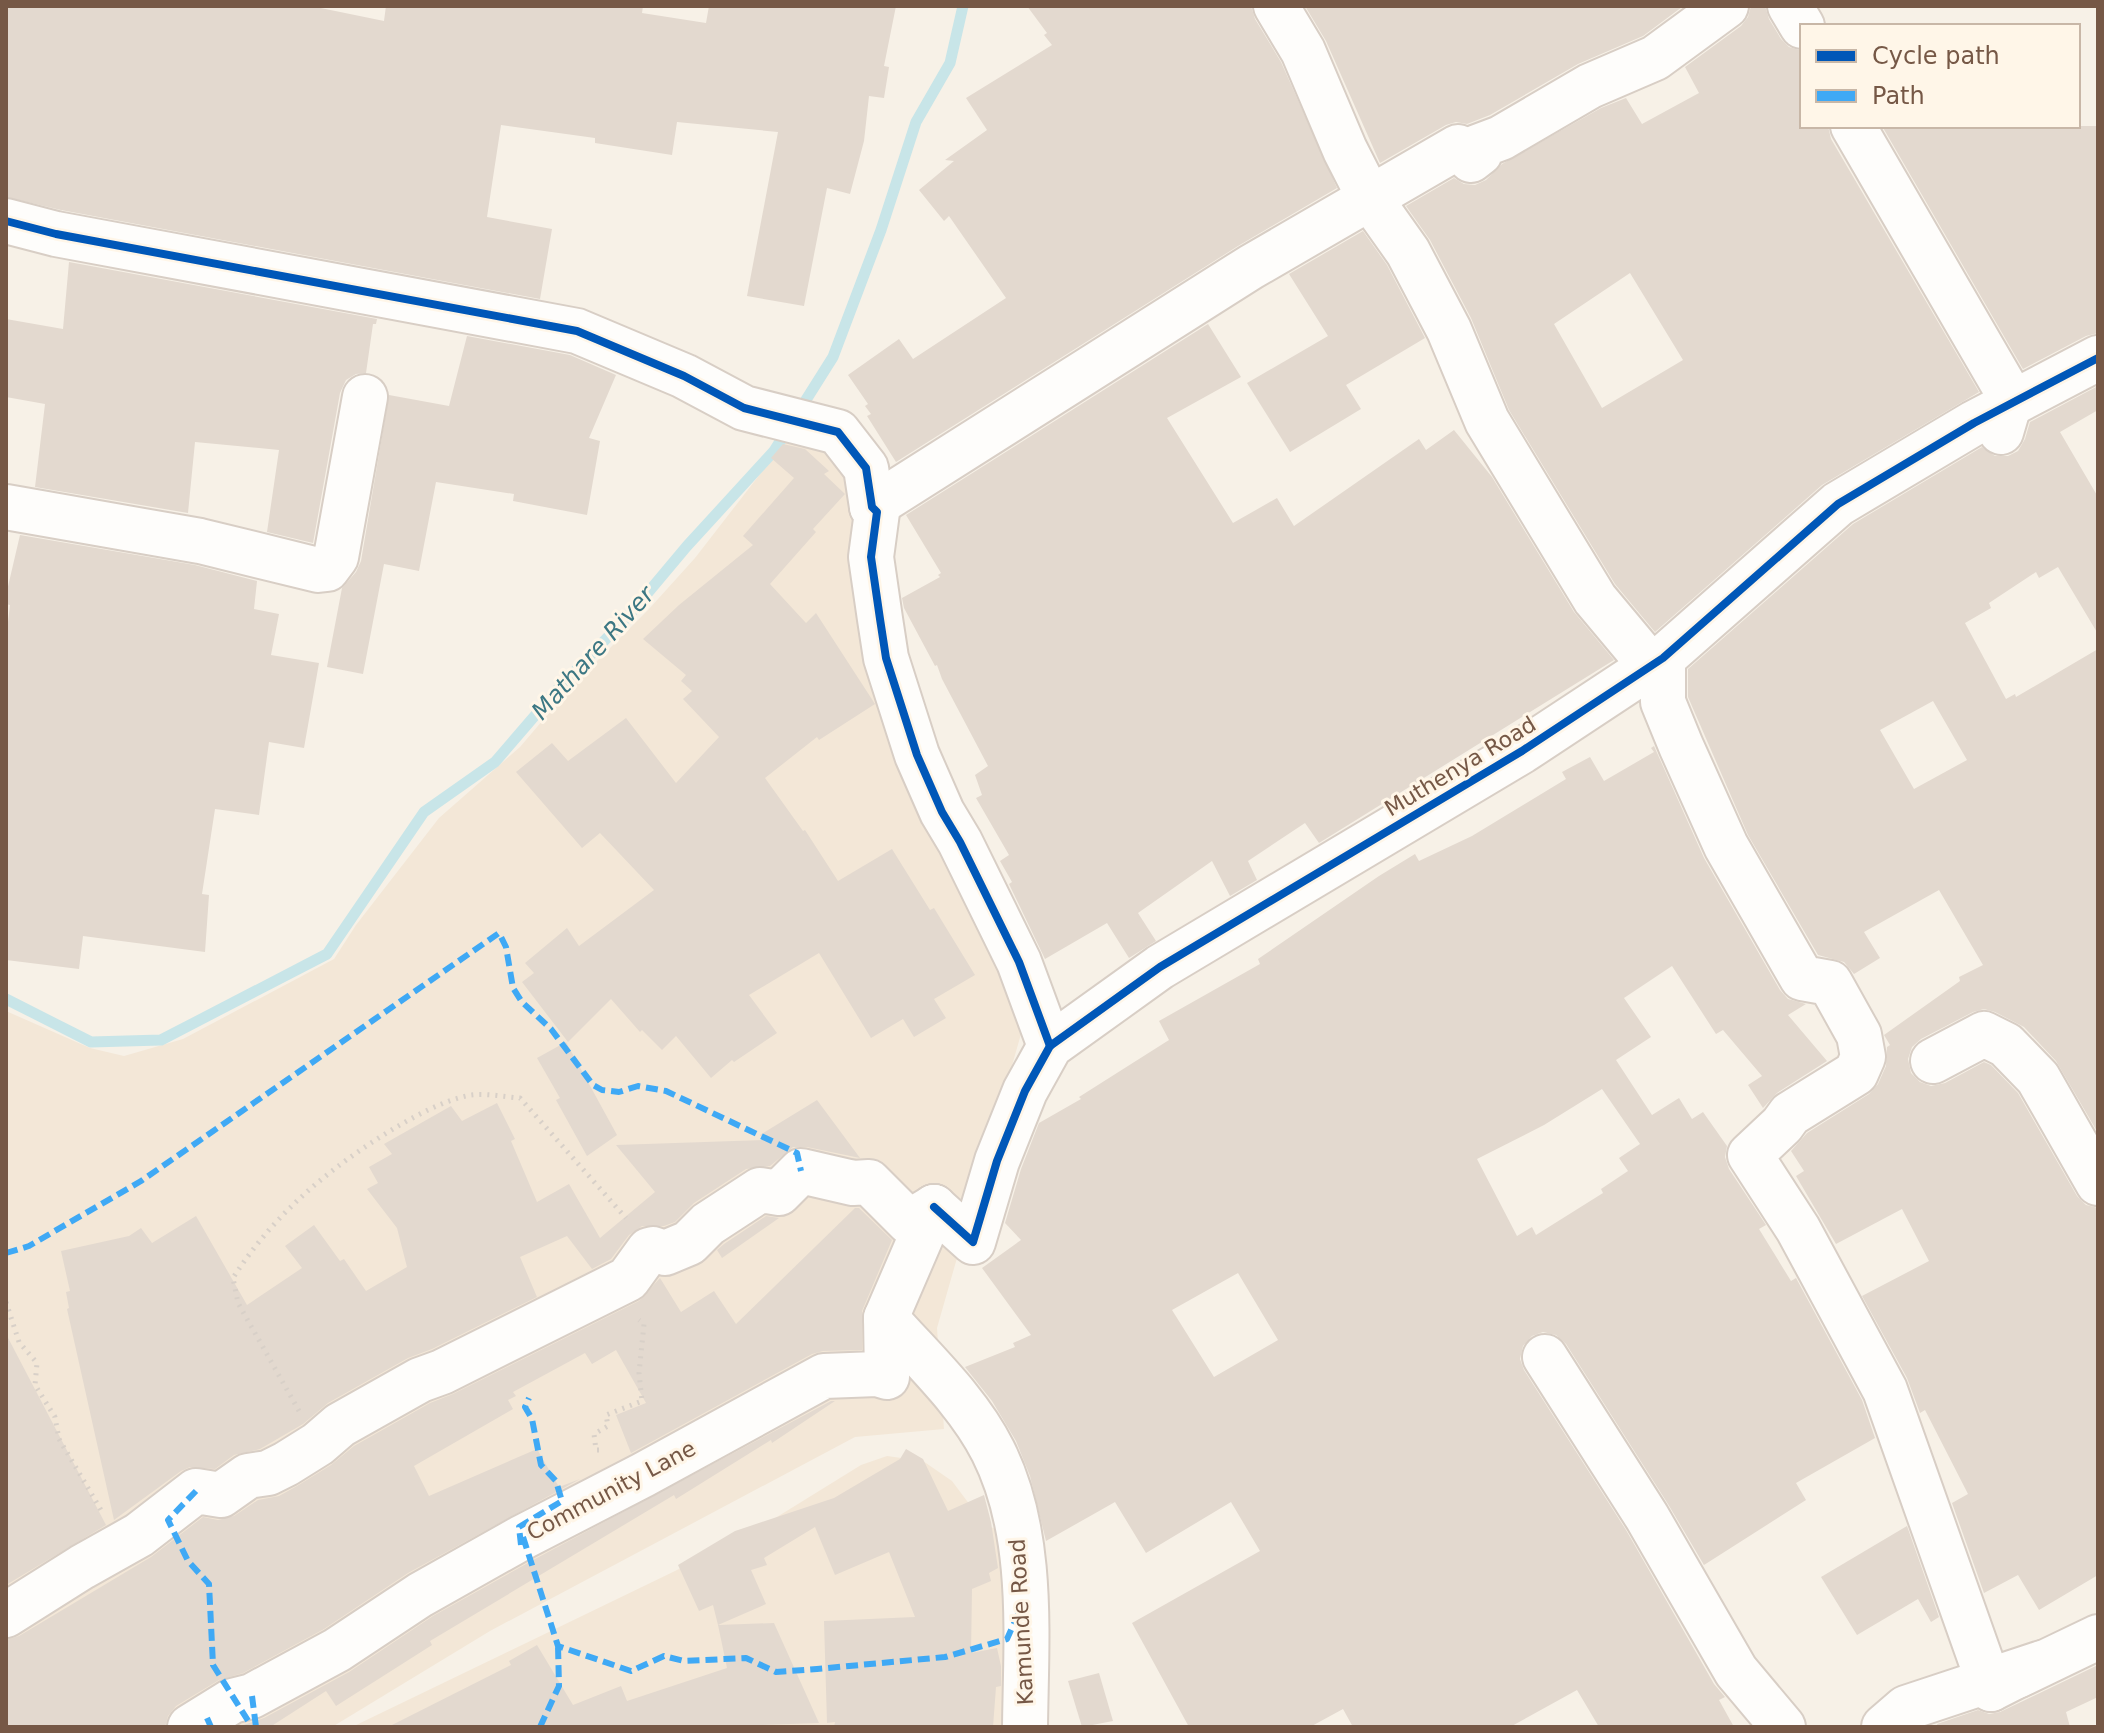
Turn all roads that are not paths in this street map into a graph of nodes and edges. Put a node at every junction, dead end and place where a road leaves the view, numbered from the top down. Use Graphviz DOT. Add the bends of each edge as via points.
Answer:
graph roads {
  1 [pos="1276,6"];
  2 [pos="1726,6"];
  3 [pos="1790,6"];
  4 [pos="1801,24"];
  5 [pos="1854,128"];
  6 [pos="1369,197"];
  7 [pos="6,221"];
  8 [pos="2098,358"];
  9 [pos="365,397"];
  10 [pos="1974,423"];
  11 [pos="6,507"];
  12 [pos="872,507"];
  13 [pos="1657,662"];
  14 [pos="1050,1046"];
  15 [pos="1933,1061"];
  16 [pos="2098,1183"];
  17 [pos="934,1207"];
  18 [pos="886,1318"];
  19 [pos="1545,1357"];
  20 [pos="6,1615"];
  21 [pos="2098,1637"];
  22 [pos="1991,1689"];
  23 [pos="190,1727"];
  24 [pos="1025,1727"];
  25 [pos="1783,1727"];
  26 [pos="1884,1727"];
  1 -- 6 [label="street" via="1303,51"];
  2 -- 6 [label="street" via="1655,58 1590,86 1477,147 1480,153 1471,160 1458,147"];
  3 -- 4 [label="street"];
  5 -- 10 [label="street" via="2011,398 1997,445"];
  6 -- 12 [label="street"];
  6 -- 13 [label="street" via="1408,252 1449,330 1487,421 1595,599"];
  7 -- 12 [label="street" via="577,331 744,408 838,432 866,468"];
  8 -- 10 [label="street, Muthenya Road"];
  9 -- 11 [label="street" via="341,536 327,569"];
  10 -- 13 [label="street, Muthenya Road" via="1838,504"];
  12 -- 14 [label="street" via="877,512 871,557 886,658 917,755 1019,962"];
  13 -- 14 [label="street, Muthenya Road" via="1522,751 1160,967"];
  13 -- 22 [label="street" via="1663,702 1726,846 1802,978 1830,983 1859,1035 1863,1057 1856,1073 1790,1114 1750,1155 1798,1229 1885,1390"];
  14 -- 17 [label="street, Muthenya Road" via="997,1161 973,1242"];
  15 -- 16 [label="street" via="1984,1034 2006,1045 2038,1078"];
  17 -- 18 [label="street, Community Lane"];
  17 -- 20 [label="street" via="909,1222 869,1182 801,1171 779,1193 760,1190 738,1202 689,1243 665,1253 649,1250 628,1279 420,1380 268,1473 248,1476 221,1495 196,1491 139,1535"];
  18 -- 23 [label="street, Community Lane" via="887,1377 824,1376 523,1537 337,1650"];
  18 -- 24 [label="street, Kamunde Road" via="966,1408 993,1451 1008,1490 1020,1538"];
  19 -- 25 [label="street" via="1736,1671"];
  21 -- 22 [label="street"];
  22 -- 26 [label="street" via="2042,1663 1906,1708"];
}
